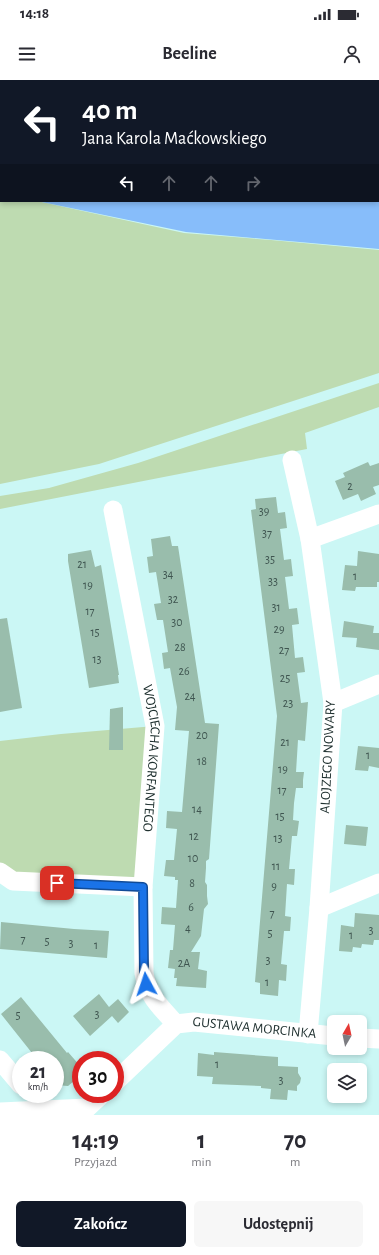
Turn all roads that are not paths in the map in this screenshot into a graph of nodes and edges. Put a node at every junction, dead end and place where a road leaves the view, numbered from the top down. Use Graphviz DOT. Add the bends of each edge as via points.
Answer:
graph roads {
  1 [pos="292,460"];
  2 [pos="113,510"];
  3 [pos="379,514"];
  4 [pos="310,539"];
  5 [pos="379,684"];
  6 [pos="333,703"];
  7 [pos="0,872"];
  8 [pos="379,883"];
  9 [pos="143,887"];
  10 [pos="319,908"];
  11 [pos="176,1024"];
  12 [pos="308,1034"];
  13 [pos="327,1035"];
  14 [pos="367,1038"];
  15 [pos="379,1039"];
  16 [pos="0,1060"];
  17 [pos="124,1073"];
  18 [pos="12,1074"];
  19 [pos="27,1103"];
  20 [pos="40,1103"];
  21 [pos="93,1103"];
  22 [pos="0,1112"];
  1 -- 4 [label="street, ALOJZEGO NOWARY"];
  2 -- 9 [label="street, WOJCIECHA KORFANTEGO" via="156,726"];
  3 -- 4 [label="street"];
  4 -- 6 [label="street, ALOJZEGO NOWARY"];
  5 -- 6 [label="street"];
  6 -- 10 [label="street, ALOJZEGO NOWARY"];
  7 -- 9 [label="street" via="13,881"];
  8 -- 10 [label="street"];
  9 -- 11 [label="street, WOJCIECHA KORFANTEGO" via="146,984 155,1002"];
  10 -- 12 [label="street, ALOJZEGO NOWARY"];
  11 -- 12 [label="street, GUSTAWA MORCINKA" via="194,1022"];
  11 -- 17 [label="street"];
  12 -- 13 [label="street, GUSTAWA MORCINKA"];
  14 -- 15 [label="street"];
  16 -- 18 [label="street"];
  19 -- 22 [label="street"];
  20 -- 21 [label="street" via="88,1108"];
}
